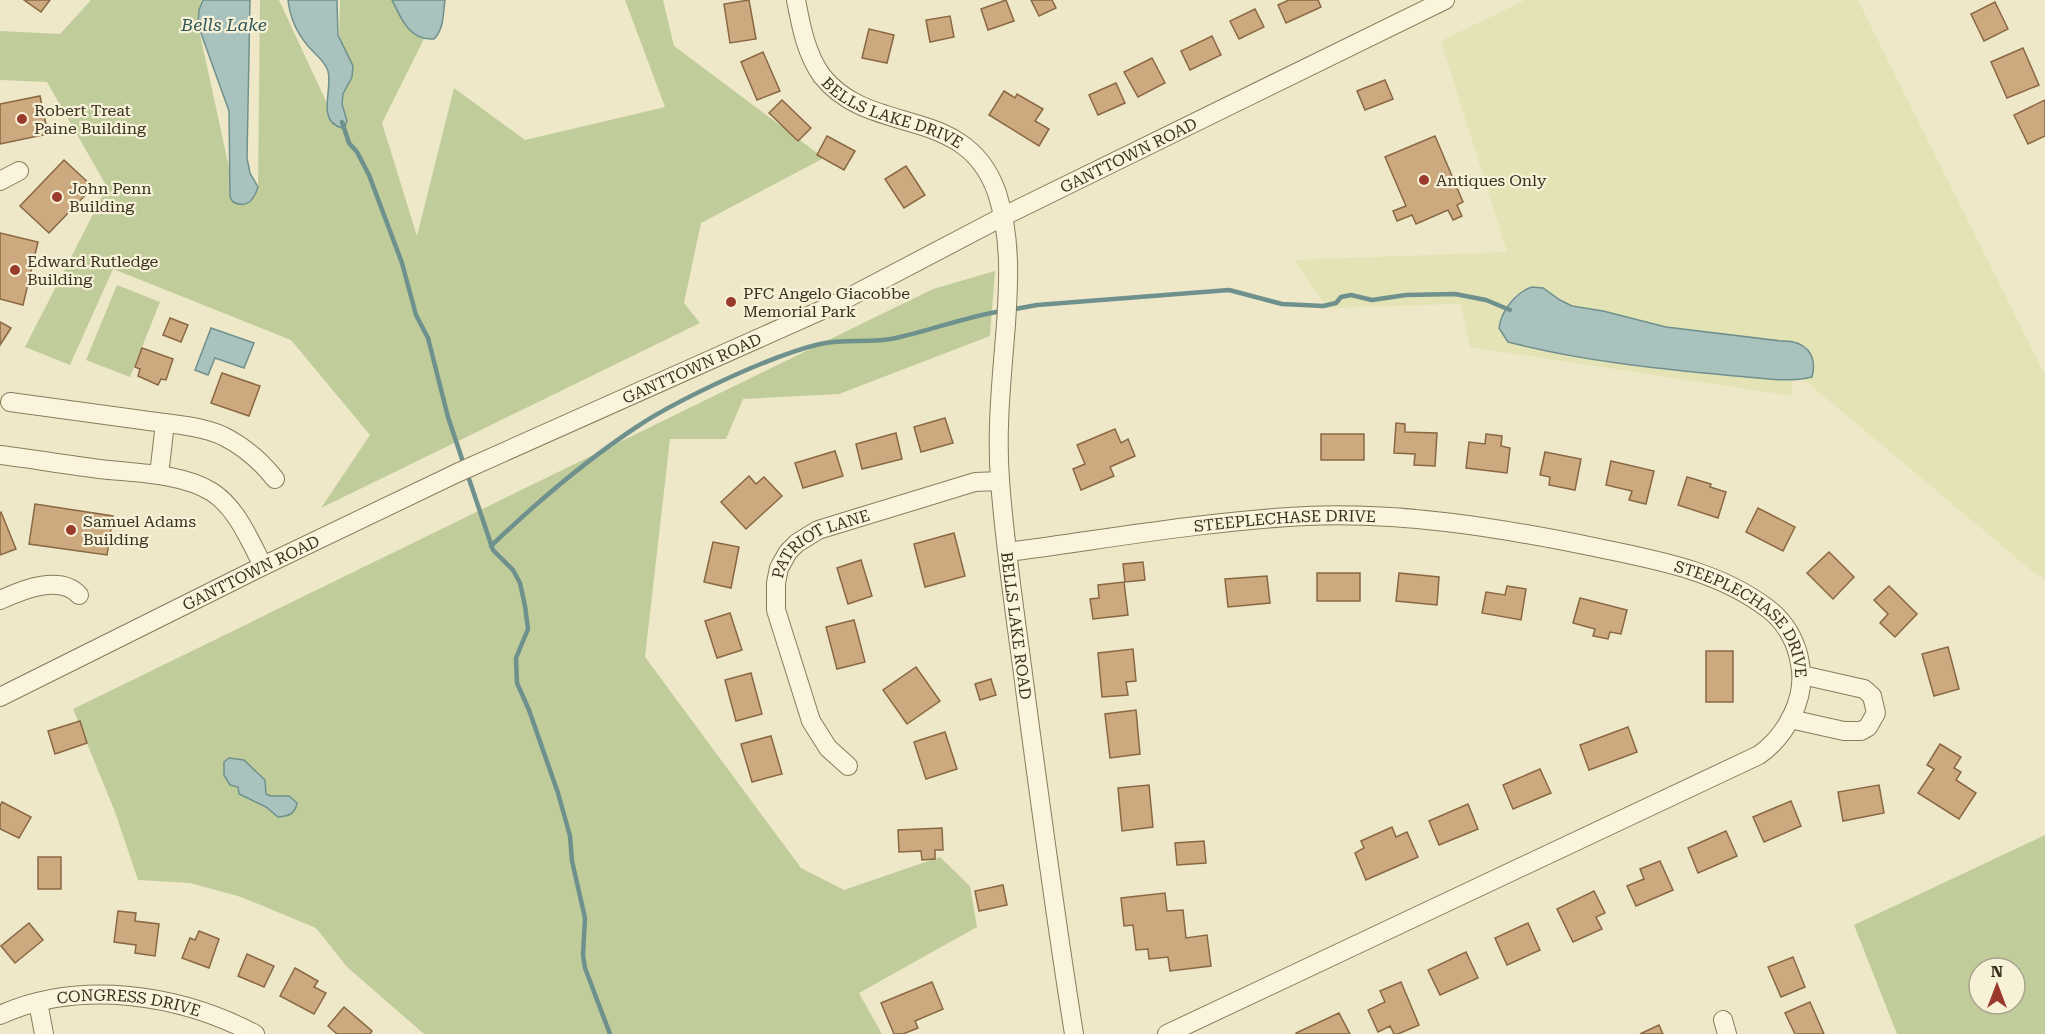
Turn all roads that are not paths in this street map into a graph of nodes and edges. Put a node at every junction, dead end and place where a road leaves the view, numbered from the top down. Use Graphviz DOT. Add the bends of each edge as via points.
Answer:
graph roads {
  1 [pos="1445,0"];
  2 [pos="800,1"];
  3 [pos="20,171"];
  4 [pos="0,181"];
  5 [pos="1004,216"];
  6 [pos="10,402"];
  7 [pos="165,423"];
  8 [pos="0,455"];
  9 [pos="159,475"];
  10 [pos="275,479"];
  11 [pos="1000,481"];
  12 [pos="1008,552"];
  13 [pos="263,566"];
  14 [pos="79,596"];
  15 [pos="0,600"];
  16 [pos="1802,675"];
  17 [pos="0,697"];
  18 [pos="1790,719"];
  19 [pos="848,766"];
  20 [pos="38,1002"];
  21 [pos="0,1015"];
  22 [pos="44,1034"];
  23 [pos="255,1034"];
  24 [pos="1074,1034"];
  25 [pos="1167,1034"];
  1 -- 5 [label="street, GANTTOWN ROAD"];
  2 -- 5 [label="street, BELLS LAKE DRIVE" via="811,57 833,88 872,111 934,130 965,146 980,161"];
  3 -- 4 [label="street"];
  5 -- 11 [label="street, BELLS LAKE ROAD" via="1008,297 998,430"];
  5 -- 13 [label="street, GANTTOWN ROAD" via="840,302 457,473"];
  6 -- 7 [label="street"];
  7 -- 9 [label="street"];
  7 -- 10 [label="street" via="221,435 261,461"];
  8 -- 9 [label="street"];
  9 -- 13 [label="street" via="211,491 228,505"];
  11 -- 12 [label="street, BELLS LAKE ROAD"];
  11 -- 19 [label="street, PATRIOT LANE" via="975,482 818,530 797,543 779,568 776,610 811,721 828,748"];
  12 -- 16 [label="street, STEEPLECHASE DRIVE" via="1305,516 1400,518 1479,526 1652,559 1732,586 1781,621 1792,637"];
  12 -- 24 [label="street, BELLS LAKE ROAD"];
  13 -- 17 [label="street, GANTTOWN ROAD"];
  14 -- 15 [label="street" via="65,585 26,590"];
  16 -- 18 [label="street, STEEPLECHASE DRIVE"];
  16 -- 18 [label="street" via="1864,689 1872,696 1876,713 1868,727 1853,732"];
  18 -- 25 [label="street, STEEPLECHASE DRIVE" via="1773,743 1751,760"];
  20 -- 21 [label="street, CONGRESS DRIVE"];
  20 -- 22 [label="street"];
  20 -- 23 [label="street, CONGRESS DRIVE" via="99,996 161,1000 208,1013"];
}
